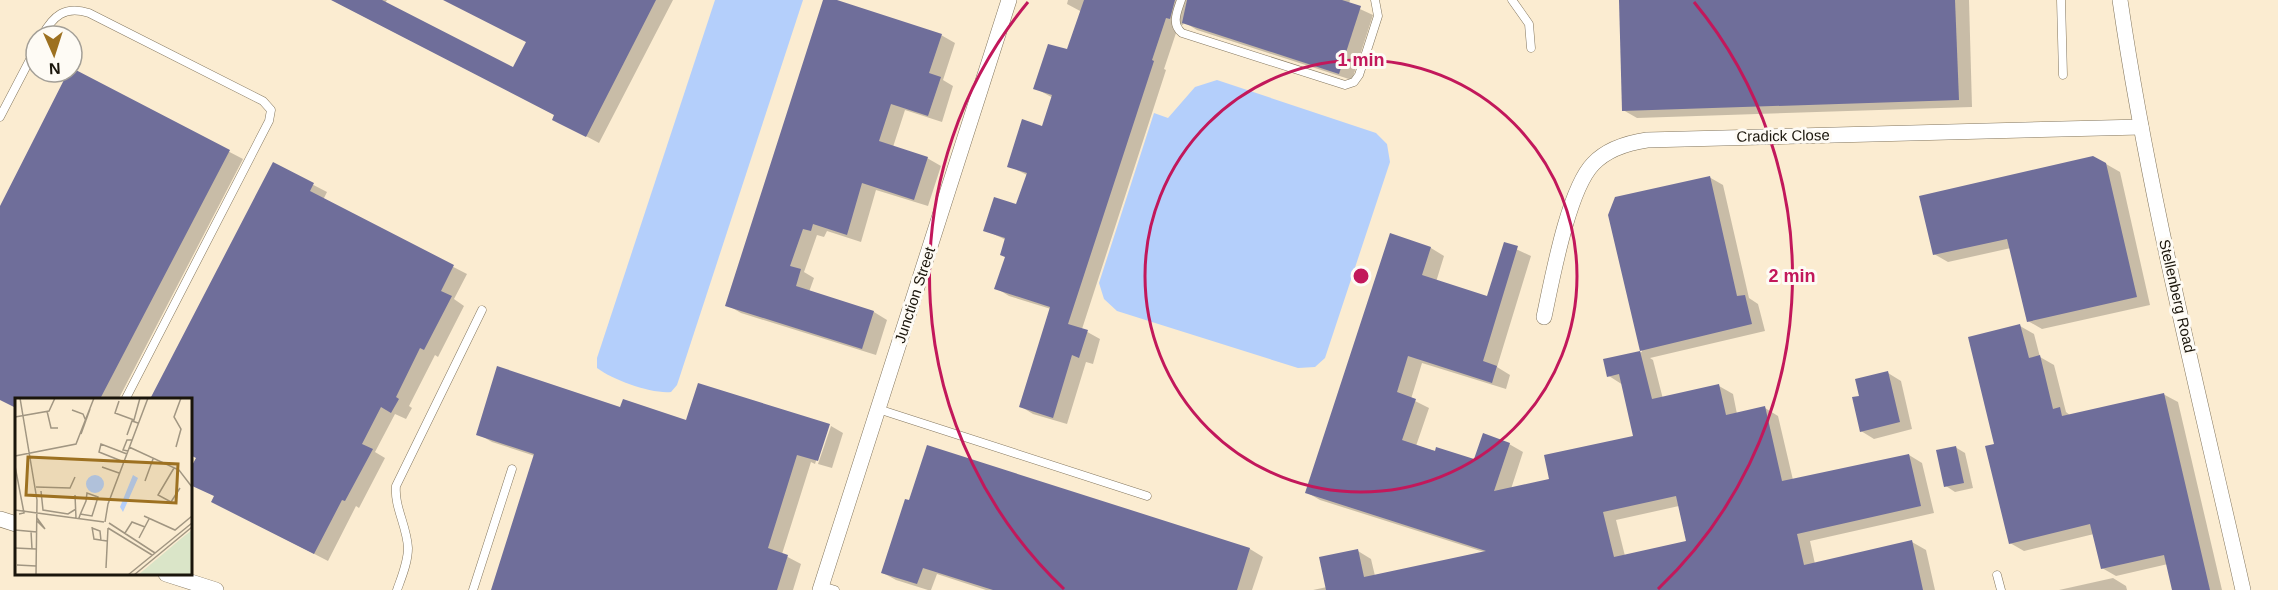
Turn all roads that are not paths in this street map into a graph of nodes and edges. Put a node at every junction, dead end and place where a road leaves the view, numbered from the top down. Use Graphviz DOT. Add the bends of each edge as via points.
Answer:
graph roads {
  1 [pos="1009,0"];
  2 [pos="1181,0"];
  3 [pos="1376,0"];
  4 [pos="1512,0"];
  5 [pos="2061,0"];
  6 [pos="2120,0"];
  7 [pos="49,24"];
  8 [pos="1531,48"];
  9 [pos="24,71"];
  10 [pos="2063,75"];
  11 [pos="0,117"];
  12 [pos="2141,127"];
  13 [pos="482,310"];
  14 [pos="1544,317"];
  15 [pos="125,398"];
  16 [pos="878,409"];
  17 [pos="512,469"];
  18 [pos="1147,496"];
  19 [pos="0,519"];
  20 [pos="15,524"];
  21 [pos="172,575"];
  22 [pos="1998,575"];
  23 [pos="826,588"];
  24 [pos="216,590"];
  25 [pos="397,590"];
  26 [pos="473,590"];
  27 [pos="2001,590"];
  28 [pos="2243,590"];
  1 -- 16 [label="street, Junction Street"];
  2 -- 3 [label="lane" via="1175,21 1182,33 1346,85 1359,75 1378,16"];
  4 -- 8 [label="lane" via="1529,24"];
  5 -- 10 [label="lane"];
  6 -- 12 [label="street, Stellenberg Road"];
  7 -- 15 [label="lane" via="64,11 89,13 263,101 270,110 269,121"];
  9 -- 11 [label="lane"];
  12 -- 14 [label="street, Cradick Close" via="1659,140 1623,145 1593,164 1579,186 1558,250"];
  12 -- 28 [label="street, Stellenberg Road"];
  13 -- 25 [label="lane" via="396,486 408,546"];
  16 -- 18 [label="lane"];
  16 -- 23 [label="street, Junction Street"];
  17 -- 26 [label="lane"];
  19 -- 20 [label="street"];
  21 -- 24 [label="street"];
  22 -- 27 [label="lane"];
}
